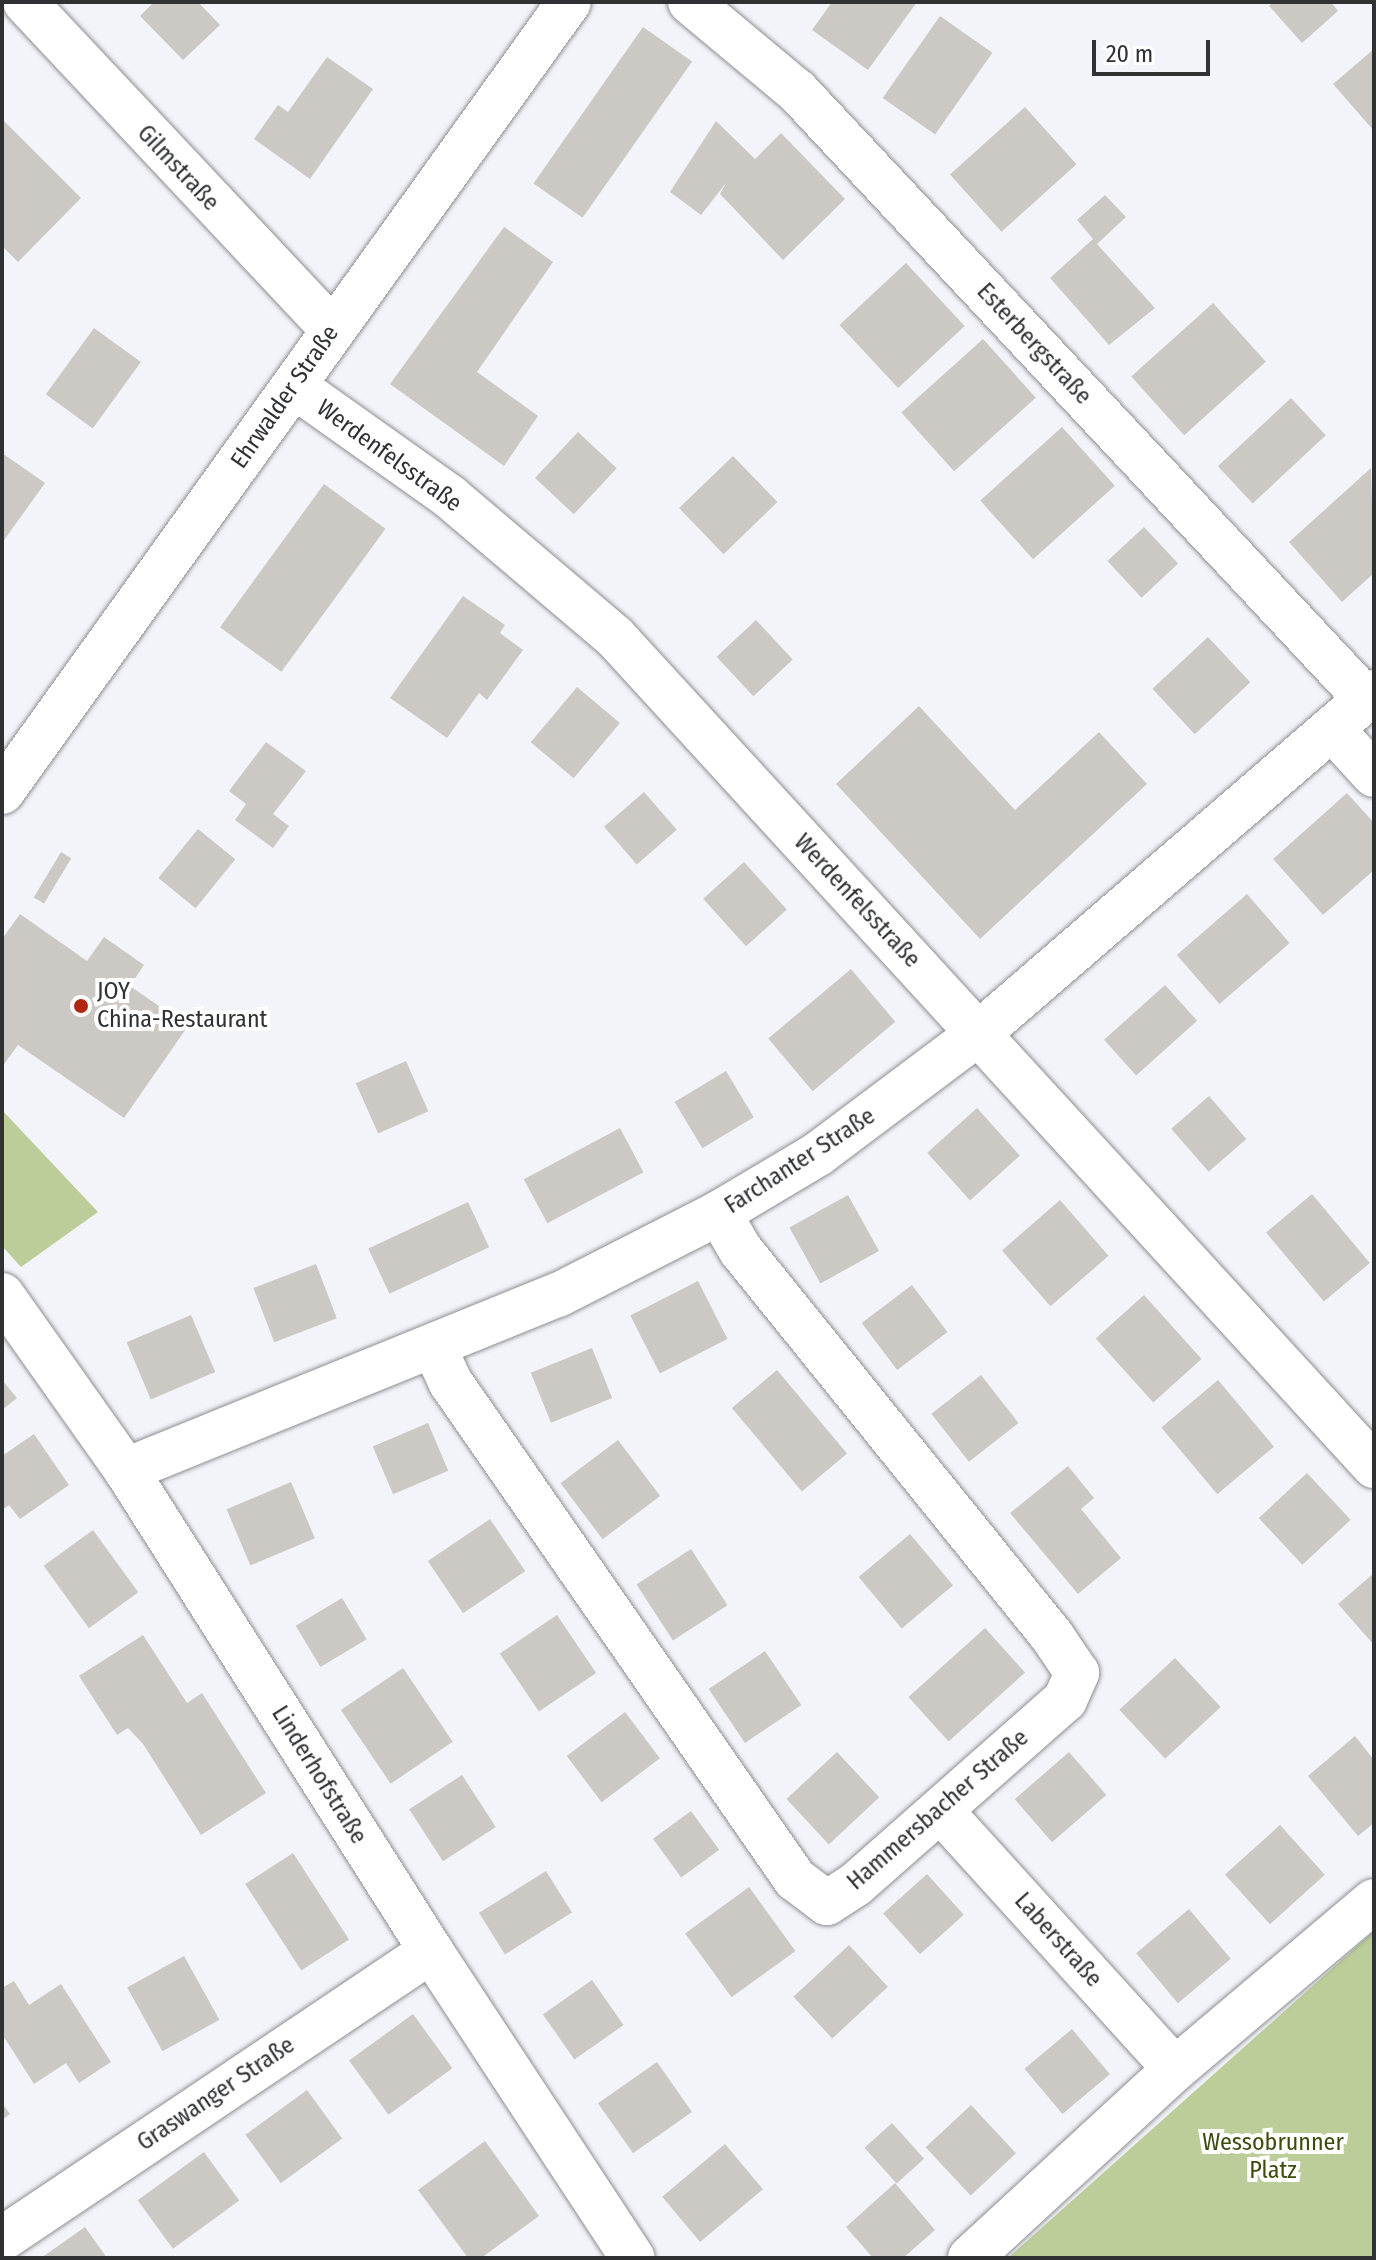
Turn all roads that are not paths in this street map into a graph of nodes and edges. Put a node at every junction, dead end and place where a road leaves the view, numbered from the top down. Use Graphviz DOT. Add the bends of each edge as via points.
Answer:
graph roads {
  1 [pos="25,2"];
  2 [pos="569,2"];
  3 [pos="690,2"];
  4 [pos="333,330"];
  5 [pos="294,386"];
  6 [pos="1370,695"];
  7 [pos="1332,729"];
  8 [pos="1374,775"];
  9 [pos="2,792"];
  10 [pos="979,1033"];
  11 [pos="719,1213"];
  12 [pos="2,1295"];
  13 [pos="434,1347"];
  14 [pos="1374,1466"];
  15 [pos="126,1470"];
  16 [pos="941,1811"];
  17 [pos="1374,1901"];
  18 [pos="431,1951"];
  19 [pos="1175,2069"];
  20 [pos="2,2239"];
  21 [pos="633,2258"];
  22 [pos="970,2258"];
  1 -- 4 [label="street, Gilmstraße"];
  2 -- 4 [label="street, Ehrwalder Straße"];
  3 -- 6 [label="street, Esterbergstraße" via="797,91"];
  4 -- 5 [label="street, Ehrwalder Straße"];
  5 -- 9 [label="street, Ehrwalder Straße"];
  5 -- 10 [label="street, Werdenfelsstraße" via="450,497 615,637"];
  6 -- 7 [label="street, Farchanter Straße"];
  7 -- 8 [label="street"];
  7 -- 10 [label="street, Farchanter Straße"];
  10 -- 11 [label="street, Farchanter Straße" via="818,1154"];
  10 -- 14 [label="street, Werdenfelsstraße"];
  11 -- 13 [label="street, Farchanter Straße" via="558,1295"];
  11 -- 16 [label="street, Hammersbacher Straße" via="741,1251 1077,1673 1065,1700"];
  12 -- 15 [label="street, Linderhofstraße"];
  13 -- 15 [label="street, Farchanter Straße"];
  13 -- 16 [label="street, Hammersbacher Straße" via="451,1383 795,1879 827,1903"];
  15 -- 18 [label="street, Linderhofstraße"];
  16 -- 19 [label="street, Laberstraße"];
  17 -- 19 [label="street"];
  18 -- 20 [label="street, Graswanger Straße"];
  18 -- 21 [label="street, Linderhofstraße"];
  19 -- 22 [label="street"];
}
